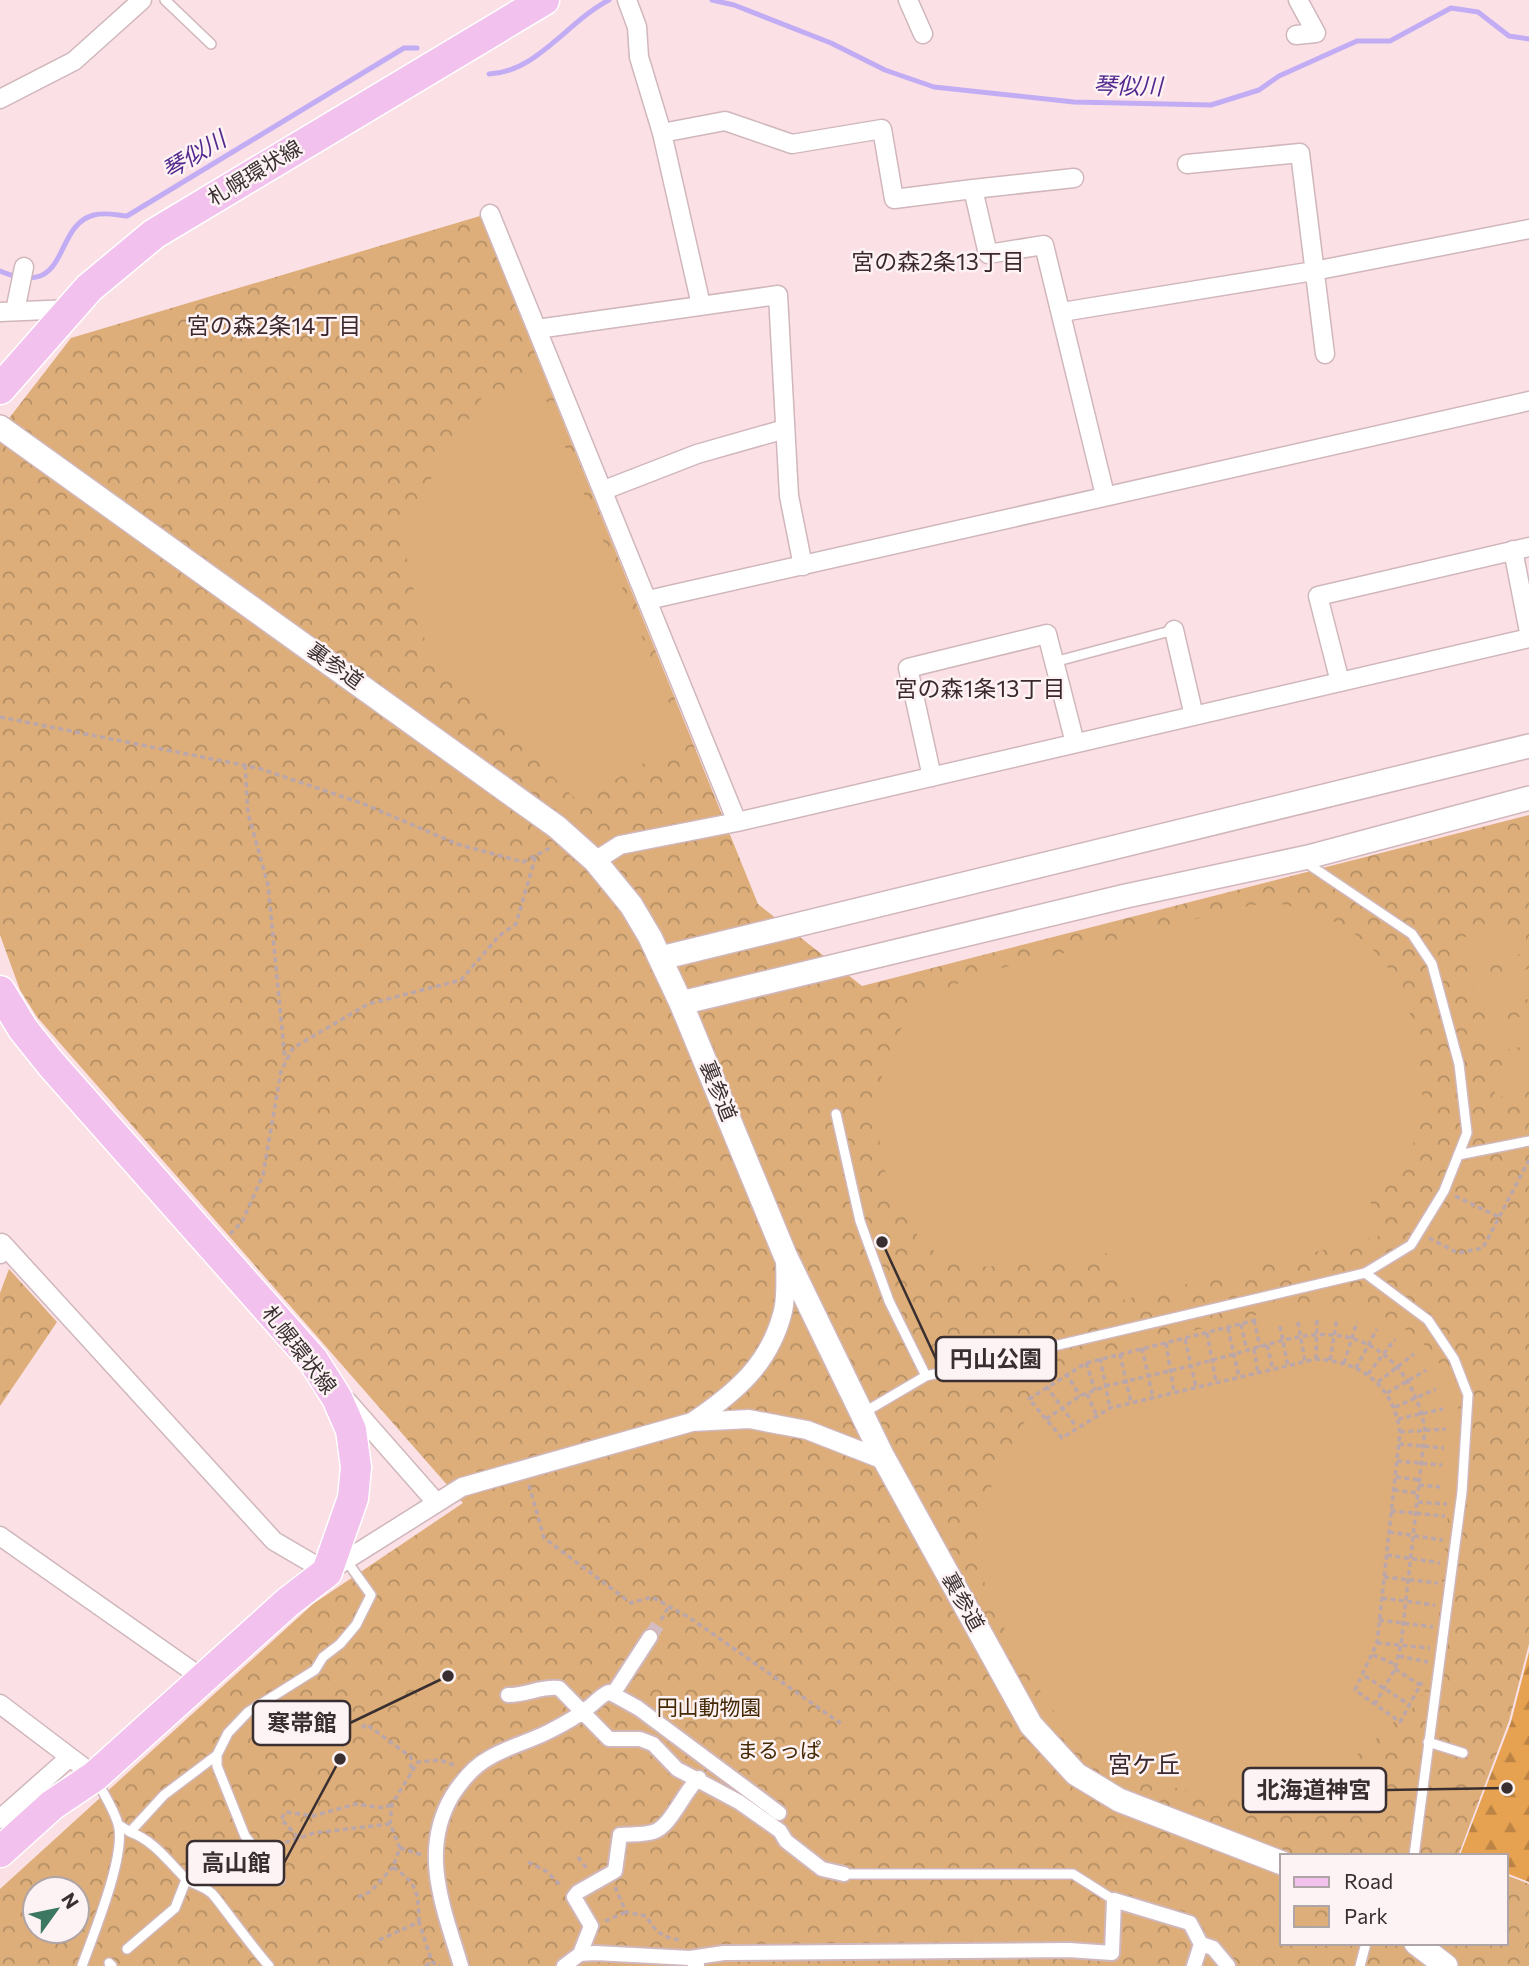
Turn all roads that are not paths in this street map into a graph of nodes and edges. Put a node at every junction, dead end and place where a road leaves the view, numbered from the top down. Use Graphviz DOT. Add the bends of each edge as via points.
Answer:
graph roads {
  1 [pos="142,0"];
  2 [pos="165,0"];
  3 [pos="544,0"];
  4 [pos="627,0"];
  5 [pos="908,0"];
  6 [pos="1298,0"];
  7 [pos="923,34"];
  8 [pos="1296,35"];
  9 [pos="211,44"];
  10 [pos="0,99"];
  11 [pos="662,133"];
  12 [pos="1187,164"];
  13 [pos="1074,178"];
  14 [pos="973,188"];
  15 [pos="490,214"];
  16 [pos="1529,229"];
  17 [pos="24,267"];
  18 [pos="1314,271"];
  19 [pos="701,305"];
  20 [pos="11,307"];
  21 [pos="71,309"];
  22 [pos="1062,312"];
  23 [pos="537,329"];
  24 [pos="1325,354"];
  25 [pos="0,389"];
  26 [pos="1529,401"];
  27 [pos="0,427"];
  28 [pos="785,429"];
  29 [pos="612,487"];
  30 [pos="1105,495"];
  31 [pos="1521,549"];
  32 [pos="803,566"];
  33 [pos="648,600"];
  34 [pos="1174,630"];
  35 [pos="1529,632"];
  36 [pos="1529,638"];
  37 [pos="1054,662"];
  38 [pos="1340,682"];
  39 [pos="1194,716"];
  40 [pos="1075,743"];
  41 [pos="1529,746"];
  42 [pos="932,777"];
  43 [pos="1529,798"];
  44 [pos="737,822"];
  45 [pos="1308,857"];
  46 [pos="595,860"];
  47 [pos="661,958"];
  48 [pos="0,990"];
  49 [pos="681,1003"];
  50 [pos="836,1114"];
  51 [pos="1529,1141"];
  52 [pos="1458,1155"];
  53 [pos="0,1254"];
  54 [pos="785,1255"];
  55 [pos="1366,1273"];
  56 [pos="313,1360"];
  57 [pos="926,1376"];
  58 [pos="862,1414"];
  59 [pos="692,1422"];
  60 [pos="884,1460"];
  61 [pos="435,1501"];
  62 [pos="0,1536"];
  63 [pos="337,1566"];
  64 [pos="650,1637"];
  65 [pos="205,1680"];
  66 [pos="613,1693"];
  67 [pos="508,1695"];
  68 [pos="0,1704"];
  69 [pos="582,1712"];
  70 [pos="1428,1742"];
  71 [pos="1463,1753"];
  72 [pos="217,1755"];
  73 [pos="70,1757"];
  74 [pos="95,1776"];
  75 [pos="699,1779"];
  76 [pos="779,1813"];
  77 [pos="0,1819"];
  78 [pos="119,1825"];
  79 [pos="130,1832"];
  80 [pos="0,1852"];
  81 [pos="1414,1854"];
  82 [pos="1280,1862"];
  83 [pos="844,1874"];
  84 [pos="0,1875"];
  85 [pos="186,1880"];
  86 [pos="279,1880"];
  87 [pos="1114,1900"];
  88 [pos="1201,1944"];
  89 [pos="1365,1945"];
  90 [pos="1419,1945"];
  91 [pos="127,1950"];
  92 [pos="580,1954"];
  93 [pos="931,1959"];
  94 [pos="1112,1960"];
  95 [pos="694,1962"];
  96 [pos="82,1966"];
  97 [pos="269,1966"];
  98 [pos="461,1966"];
  99 [pos="564,1966"];
  100 [pos="1194,1966"];
  101 [pos="1228,1966"];
  102 [pos="1360,1966"];
  103 [pos="1446,1966"];
  1 -- 10 [label="street" via="74,61"];
  2 -- 9 [label="lane"];
  3 -- 21 [label="main road, 札幌環状線" via="154,234"];
  4 -- 11 [label="street"];
  5 -- 7 [label="street"];
  6 -- 8 [label="street" via="1316,33"];
  11 -- 14 [label="street" via="725,121 792,144 882,129 894,199"];
  11 -- 19 [label="street"];
  12 -- 18 [label="street" via="1300,153"];
  13 -- 14 [label="street"];
  14 -- 22 [label="street" via="988,254 1044,245"];
  15 -- 23 [label="street"];
  16 -- 18 [label="street"];
  17 -- 20 [label="street"];
  18 -- 22 [label="street"];
  18 -- 24 [label="street"];
  19 -- 23 [label="street"];
  19 -- 28 [label="street" via="778,295"];
  20 -- 21 [label="street"];
  21 -- 25 [label="main road, 札幌環状線"];
  22 -- 30 [label="street"];
  23 -- 33 [label="street"];
  26 -- 30 [label="street"];
  27 -- 46 [label="street, 裏参道"];
  28 -- 29 [label="street" via="697,454"];
  28 -- 32 [label="street" via="789,496"];
  30 -- 32 [label="street"];
  31 -- 35 [label="street"];
  31 -- 38 [label="street" via="1318,596"];
  32 -- 33 [label="street"];
  33 -- 44 [label="street"];
  34 -- 37 [label="lane"];
  34 -- 39 [label="street"];
  36 -- 38 [label="street"];
  37 -- 40 [label="street"];
  37 -- 42 [label="street" via="1047,634 908,668"];
  38 -- 39 [label="street"];
  39 -- 40 [label="street"];
  40 -- 42 [label="street"];
  41 -- 47 [label="street"];
  42 -- 44 [label="street"];
  43 -- 45 [label="street"];
  44 -- 46 [label="street" via="620,845"];
  45 -- 49 [label="street" via="1112,899"];
  45 -- 52 [label="lane" via="1311,866 1412,933 1432,964 1459,1064 1467,1133"];
  46 -- 47 [label="street, 裏参道" via="631,905"];
  47 -- 49 [label="street, 裏参道"];
  48 -- 56 [label="main road, 札幌環状線" via="44,1055"];
  49 -- 54 [label="street, 裏参道"];
  50 -- 57 [label="lane" via="860,1221 889,1301"];
  51 -- 52 [label="lane"];
  52 -- 55 [label="lane" via="1444,1191 1411,1245"];
  53 -- 63 [label="street" via="2,1243 274,1541"];
  54 -- 58 [label="street, 裏参道"];
  54 -- 59 [label="street" via="784,1309 772,1345 752,1376"];
  55 -- 57 [label="lane"];
  55 -- 70 [label="lane" via="1428,1320 1454,1359 1468,1395 1462,1492"];
  56 -- 61 [label="street"];
  56 -- 63 [label="main road, 札幌環状線" via="351,1430 356,1467"];
  57 -- 58 [label="lane"];
  58 -- 60 [label="street, 裏参道"];
  59 -- 60 [label="street" via="749,1419 807,1430"];
  59 -- 61 [label="street" via="462,1487"];
  60 -- 82 [label="street, 裏参道" via="1031,1725 1076,1774 1119,1800"];
  61 -- 63 [label="street"];
  62 -- 65 [label="street"];
  63 -- 65 [label="main road" via="288,1602"];
  63 -- 72 [label="lane" via="371,1595 356,1625 315,1670 248,1712 228,1733"];
  64 -- 66 [label="street"];
  65 -- 74 [label="main road"];
  66 -- 69 [label="street" via="598,1696"];
  66 -- 76 [label="street"];
  67 -- 69 [label="street" via="527,1695 541,1686 559,1688"];
  68 -- 73 [label="street"];
  69 -- 75 [label="street" via="609,1739 640,1739 653,1744 677,1769"];
  69 -- 98 [label="street" via="486,1759 444,1809 434,1861"];
  70 -- 71 [label="lane"];
  70 -- 81 [label="lane"];
  72 -- 79 [label="lane" via="164,1795"];
  72 -- 86 [label="lane" via="230,1802 253,1848"];
  73 -- 74 [label="street"];
  73 -- 77 [label="street"];
  74 -- 78 [label="lane"];
  74 -- 80 [label="main road" via="52,1805"];
  74 -- 84 [label="main road" via="64,1818"];
  75 -- 83 [label="street" via="780,1831 822,1869"];
  75 -- 92 [label="street" via="655,1832 620,1835 615,1871 575,1897 592,1926"];
  78 -- 79 [label="lane"];
  78 -- 96 [label="lane" via="109,1889"];
  79 -- 85 [label="lane" via="146,1838"];
  83 -- 87 [label="lane" via="1073,1874"];
  85 -- 91 [label="lane" via="175,1908"];
  85 -- 97 [label="lane" via="202,1884 216,1897"];
  87 -- 88 [label="street" via="1191,1923"];
  87 -- 94 [label="street"];
  88 -- 100 [label="street"];
  88 -- 101 [label="street" via="1213,1948"];
  89 -- 102 [label="lane"];
  90 -- 103 [label="street"];
  92 -- 95 [label="street"];
  92 -- 99 [label="street"];
  93 -- 94 [label="street" via="1069,1951"];
  93 -- 95 [label="street" via="724,1953"];
}
